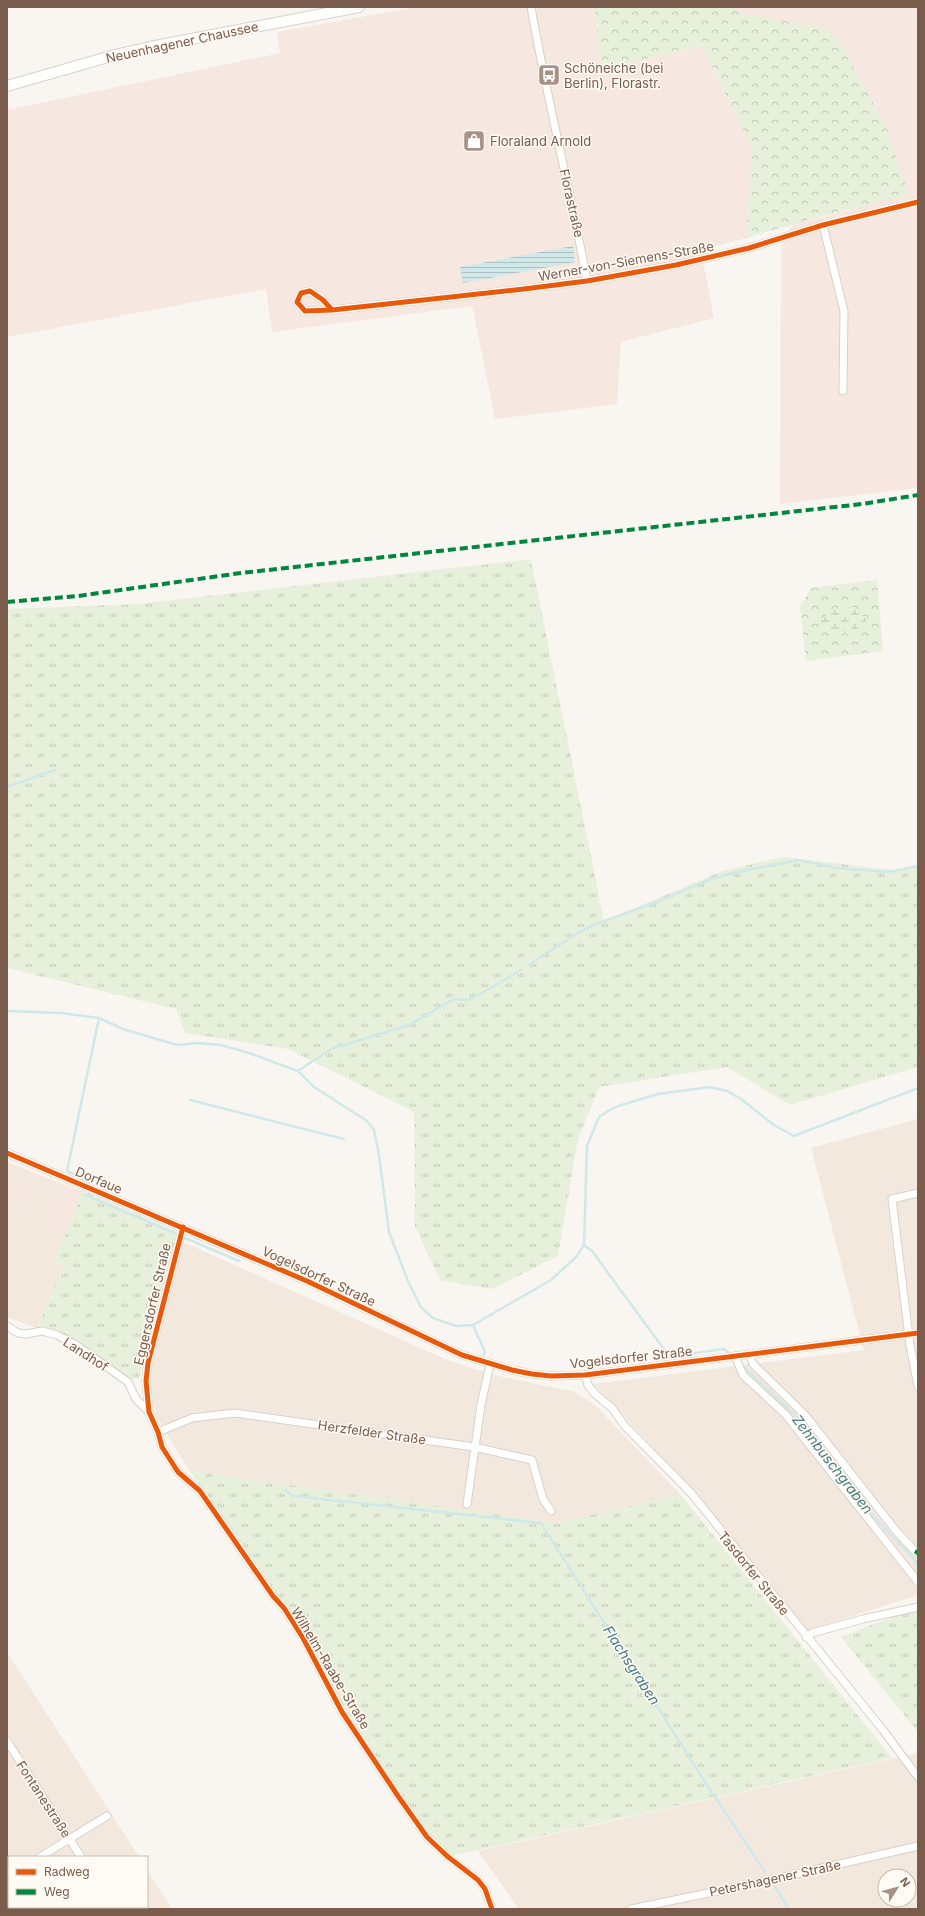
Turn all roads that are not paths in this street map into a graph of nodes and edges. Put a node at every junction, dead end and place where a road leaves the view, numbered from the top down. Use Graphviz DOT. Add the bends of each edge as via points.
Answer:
graph roads {
  1 [pos="359,7"];
  2 [pos="531,7"];
  3 [pos="7,86"];
  4 [pos="918,202"];
  5 [pos="823,226"];
  6 [pos="587,281"];
  7 [pos="332,310"];
  8 [pos="843,391"];
  9 [pos="7,1153"];
  10 [pos="918,1193"];
  11 [pos="182,1227"];
  12 [pos="7,1326"];
  13 [pos="918,1333"];
  14 [pos="909,1335"];
  15 [pos="749,1354"];
  16 [pos="735,1356"];
  17 [pos="490,1364"];
  18 [pos="585,1375"];
  19 [pos="918,1386"];
  20 [pos="149,1412"];
  21 [pos="158,1432"];
  22 [pos="474,1447"];
  23 [pos="467,1504"];
  24 [pos="551,1511"];
  25 [pos="915,1551"];
  26 [pos="918,1582"];
  27 [pos="918,1607"];
  28 [pos="806,1637"];
  29 [pos="7,1741"];
  30 [pos="918,1777"];
  31 [pos="107,1816"];
  32 [pos="70,1839"];
  33 [pos="918,1846"];
  34 [pos="42,1856"];
  35 [pos="81,1856"];
  36 [pos="492,1909"];
  37 [pos="631,1909"];
  1 -- 3 [label="main road, Neuenhagener Chaussee" via="150,47"];
  2 -- 6 [label="street, Florastraße" via="571,205 581,241"];
  4 -- 5 [label="street, Werner-von-Siemens-Straße"];
  5 -- 6 [label="street, Werner-von-Siemens-Straße" via="700,260"];
  5 -- 8 [label="street" via="844,312"];
  6 -- 7 [label="street, Werner-von-Siemens-Straße"];
  7 -- 7 [label="street, Werner-von-Siemens-Straße" via="310,290 302,293 297,302 305,311"];
  9 -- 11 [label="street, Dorfaue"];
  10 -- 14 [label="street" via="892,1199"];
  11 -- 17 [label="street, Vogelsdorfer Straße" via="307,1281 444,1347"];
  11 -- 20 [label="street, Eggersdorfer Straße" via="148,1363 146,1381"];
  12 -- 20 [label="street, Landhof" via="18,1333 42,1331 57,1335 76,1345 128,1382 136,1399"];
  13 -- 14 [label="street, Vogelsdorfer Straße"];
  14 -- 15 [label="street, Vogelsdorfer Straße"];
  14 -- 19 [label="street"];
  15 -- 16 [label="street, Vogelsdorfer Straße"];
  15 -- 25 [label="street" via="752,1364 805,1415"];
  16 -- 18 [label="street, Vogelsdorfer Straße"];
  16 -- 26 [label="street" via="743,1375 786,1415"];
  17 -- 18 [label="street, Vogelsdorfer Straße" via="532,1374"];
  17 -- 22 [label="street"];
  18 -- 28 [label="street, Tasdorfer Straße" via="588,1385 595,1394 612,1408 624,1425 690,1493"];
  20 -- 21 [label="street, Eggersdorfer Straße"];
  21 -- 22 [label="street, Herzfelder Straße" via="192,1418 235,1413"];
  21 -- 36 [label="street, Wilhelm-Raabe-Straße" via="162,1447 178,1472 200,1491 295,1626 342,1712 398,1796 427,1837 478,1880 485,1889"];
  22 -- 23 [label="street"];
  22 -- 24 [label="street, Herzfelder Straße" via="532,1460 543,1499"];
  27 -- 28 [label="street" via="812,1633"];
  28 -- 30 [label="street, Tasdorfer Straße" via="883,1730"];
  29 -- 32 [label="street, Fontanestraße"];
  31 -- 32 [label="street"];
  32 -- 34 [label="street"];
  32 -- 35 [label="street, Fontanestraße"];
  33 -- 37 [label="street, Petershagener Straße"];
}
